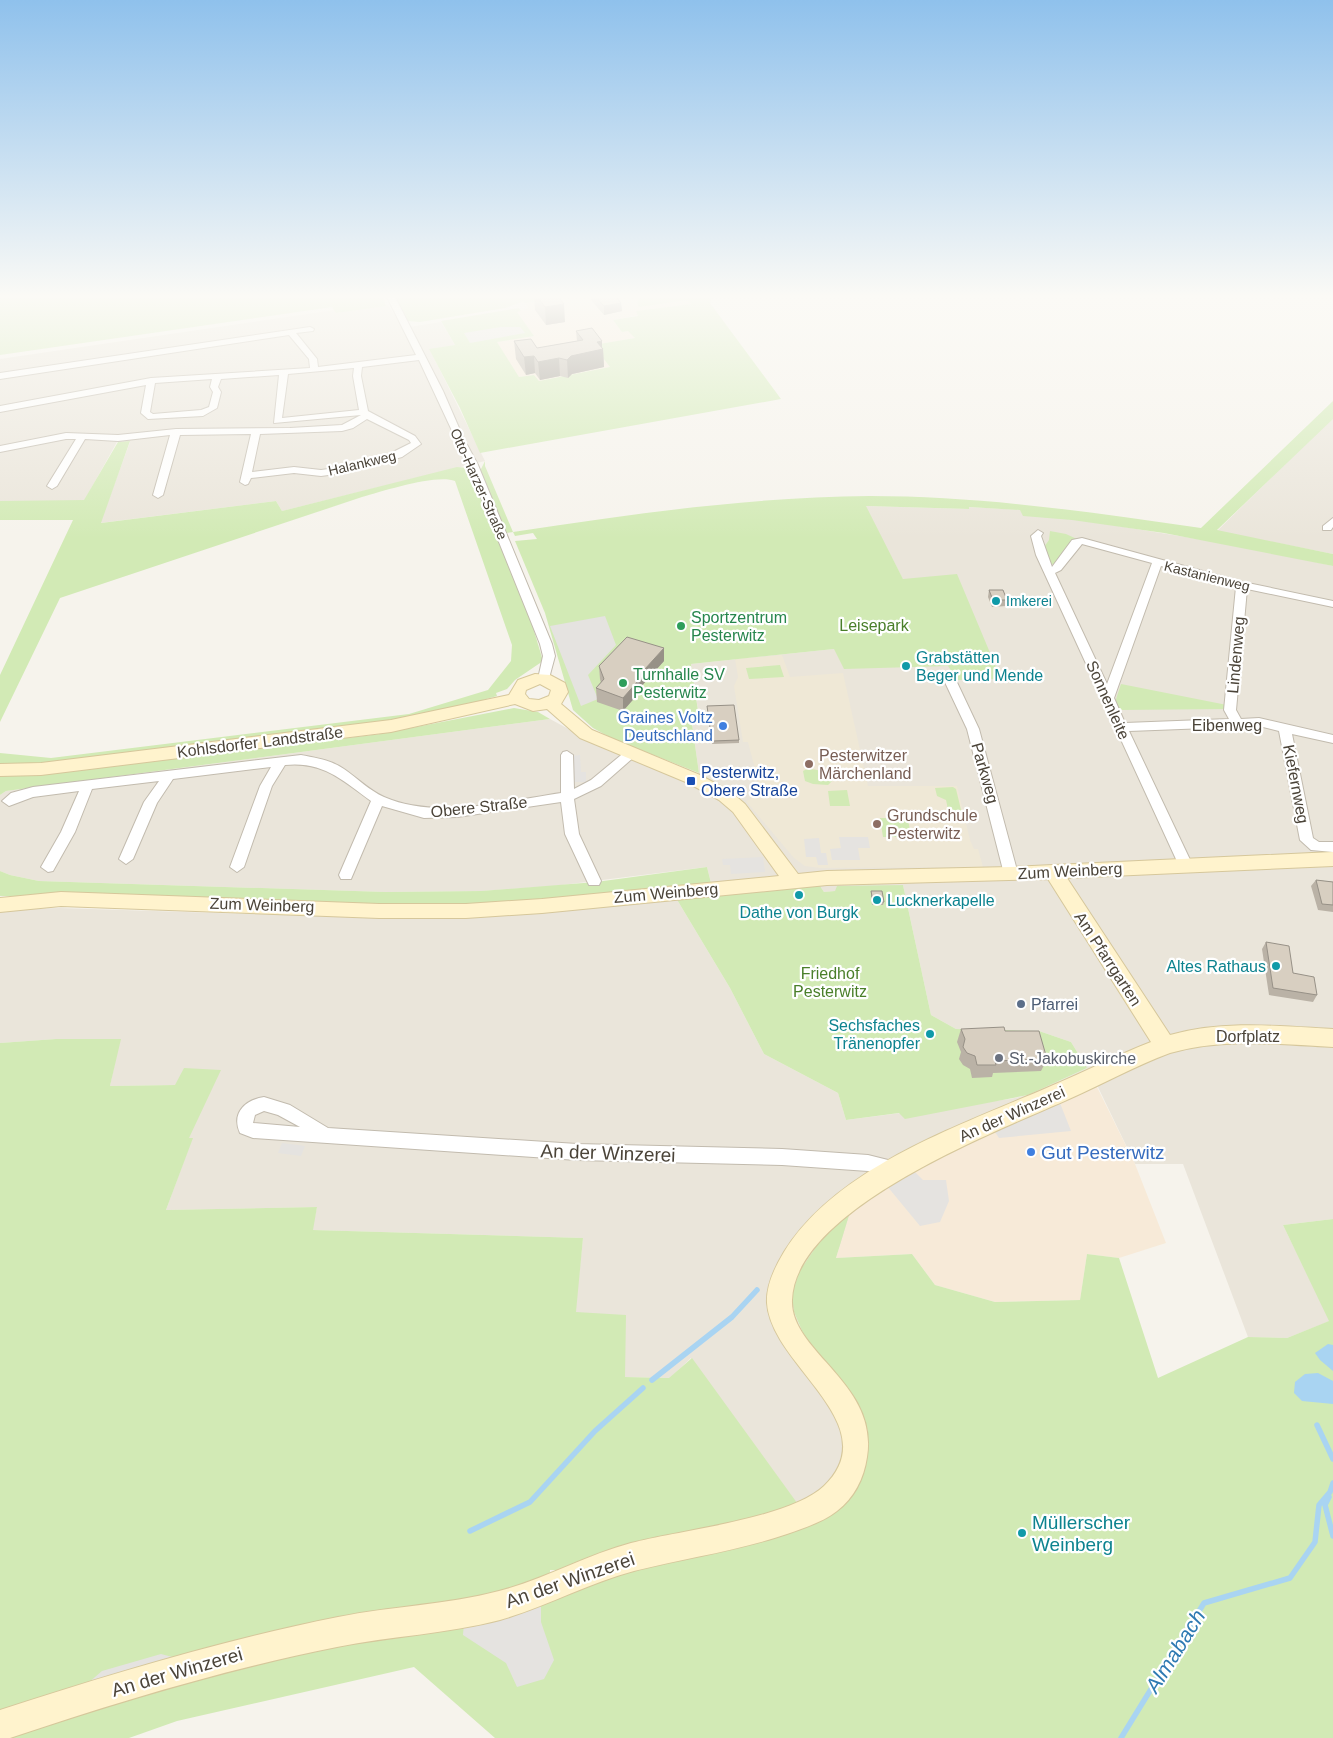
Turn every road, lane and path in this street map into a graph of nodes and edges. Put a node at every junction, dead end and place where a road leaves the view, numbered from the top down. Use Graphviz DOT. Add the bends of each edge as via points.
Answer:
graph roads {
  1 [pos="206,376"];
  2 [pos="218,376"];
  3 [pos="283,376"];
  4 [pos="357,376"];
  5 [pos="431,376"];
  6 [pos="151,381"];
  7 [pos="0,410"];
  8 [pos="366,413"];
  9 [pos="256,431"];
  10 [pos="176,432"];
  11 [pos="82,436"];
  12 [pos="0,450"];
  13 [pos="52,486"];
  14 [pos="158,495"];
  15 [pos="1038,533"];
  16 [pos="1157,563"];
  17 [pos="1049,572"];
  18 [pos="1242,585"];
  19 [pos="1333,606"];
  20 [pos="948,676"];
  21 [pos="544,679"];
  22 [pos="518,698"];
  23 [pos="1108,698"];
  24 [pos="550,703"];
  25 [pos="1238,723"];
  26 [pos="1120,727"];
  27 [pos="1285,728"];
  28 [pos="1333,739"];
  29 [pos="630,754"];
  30 [pos="567,755"];
  31 [pos="282,760"];
  32 [pos="0,770"];
  33 [pos="170,774"];
  34 [pos="88,784"];
  35 [pos="568,797"];
  36 [pos="378,800"];
  37 [pos="9,801"];
  38 [pos="1333,847"];
  39 [pos="126,859"];
  40 [pos="1333,859"];
  41 [pos="1186,866"];
  42 [pos="48,867"];
  43 [pos="237,867"];
  44 [pos="1053,872"];
  45 [pos="1011,874"];
  46 [pos="346,875"];
  47 [pos="792,880"];
  48 [pos="594,881"];
  49 [pos="0,906"];
  50 [pos="1333,1038"];
  51 [pos="1165,1046"];
  52 [pos="1081,1084"];
  53 [pos="323,1135"];
  54 [pos="890,1173"];
  55 [pos="0,1726"];
  1 -- 6 [label="street"];
  2 -- 6 [label="street" via="213,408 203,413 151,416 145,413"];
  3 -- 8 [label="street" via="277,421"];
  4 -- 8 [label="street"];
  5 -- 21 [label="street, Otto-Harzer-Straße" via="475,469 546,644 549,656"];
  6 -- 7 [label="street"];
  8 -- 9 [label="street" via="350,426 342,428"];
  8 -- 9 [label="street, Halankweg" via="412,438 416,444 396,456 354,466 320,473 300,470 246,479"];
  9 -- 10 [label="street"];
  10 -- 11 [label="street" via="118,438"];
  10 -- 14 [label="street"];
  11 -- 12 [label="street" via="66,436"];
  11 -- 13 [label="street"];
  15 -- 17 [label="street, Sonnenleite" via="1036,536"];
  16 -- 17 [label="street, Kastanienweg" via="1082,541 1076,542 1057,568"];
  16 -- 18 [label="street, Kastanienweg"];
  16 -- 23 [label="street"];
  17 -- 23 [label="street, Sonnenleite"];
  18 -- 19 [label="street, Kastanienweg"];
  18 -- 25 [label="street, Lindenweg" via="1230,710"];
  20 -- 45 [label="street, Parkweg" via="973,730"];
  21 -- 22 [label="street" via="531,680 520,686"];
  21 -- 24 [label="street" via="556,684 560,692"];
  22 -- 24 [label="street" via="532,706"];
  22 -- 32 [label="street, Kohlsdorfer Landstraße" via="391,726 41,769"];
  23 -- 26 [label="street, Sonnenleite"];
  24 -- 29 [label="street" via="586,734"];
  25 -- 26 [label="street, Eibenweg"];
  25 -- 27 [label="street, Eibenweg" via="1259,722"];
  26 -- 41 [label="street, Sonnenleite"];
  27 -- 28 [label="street, Eibenweg"];
  27 -- 38 [label="street, Kiefernweg" via="1307,840 1320,848"];
  29 -- 35 [label="street, Obere Straße" via="596,783"];
  29 -- 47 [label="street" via="694,779 725,796 739,808"];
  30 -- 35 [label="street"];
  31 -- 33 [label="street, Obere Straße"];
  31 -- 36 [label="street, Obere Straße" via="322,763"];
  31 -- 43 [label="street" via="266,786"];
  33 -- 34 [label="street, Obere Straße"];
  33 -- 39 [label="street" via="151,802"];
  34 -- 37 [label="street, Obere Straße" via="33,792"];
  34 -- 42 [label="street" via="68,832"];
  35 -- 36 [label="street, Obere Straße" via="432,813 398,808"];
  35 -- 48 [label="street" via="572,834"];
  36 -- 46 [label="street"];
  40 -- 41 [label="street, Zum Weinberg"];
  41 -- 44 [label="street, Zum Weinberg"];
  44 -- 45 [label="street, Zum Weinberg"];
  44 -- 51 [label="street, Am Pfarrgarten"];
  45 -- 47 [label="street, Zum Weinberg"];
  47 -- 49 [label="street, Zum Weinberg" via="466,911 379,911 62,899"];
  50 -- 51 [label="street, Dorfplatz" via="1226,1034"];
  51 -- 52 [label="street, Dorfplatz"];
  52 -- 54 [label="street, An der Winzerei" via="935,1148"];
  53 -- 54 [label="street, An der Winzerei" via="576,1152 782,1157 882,1165"];
  54 -- 55 [label="street, An der Winzerei" via="818,1226 798,1250 779,1289 782,1316 792,1338 840,1396 851,1415 858,1444 847,1481 828,1501 806,1513 739,1536 601,1566 502,1604 273,1646 65,1703"];
}
